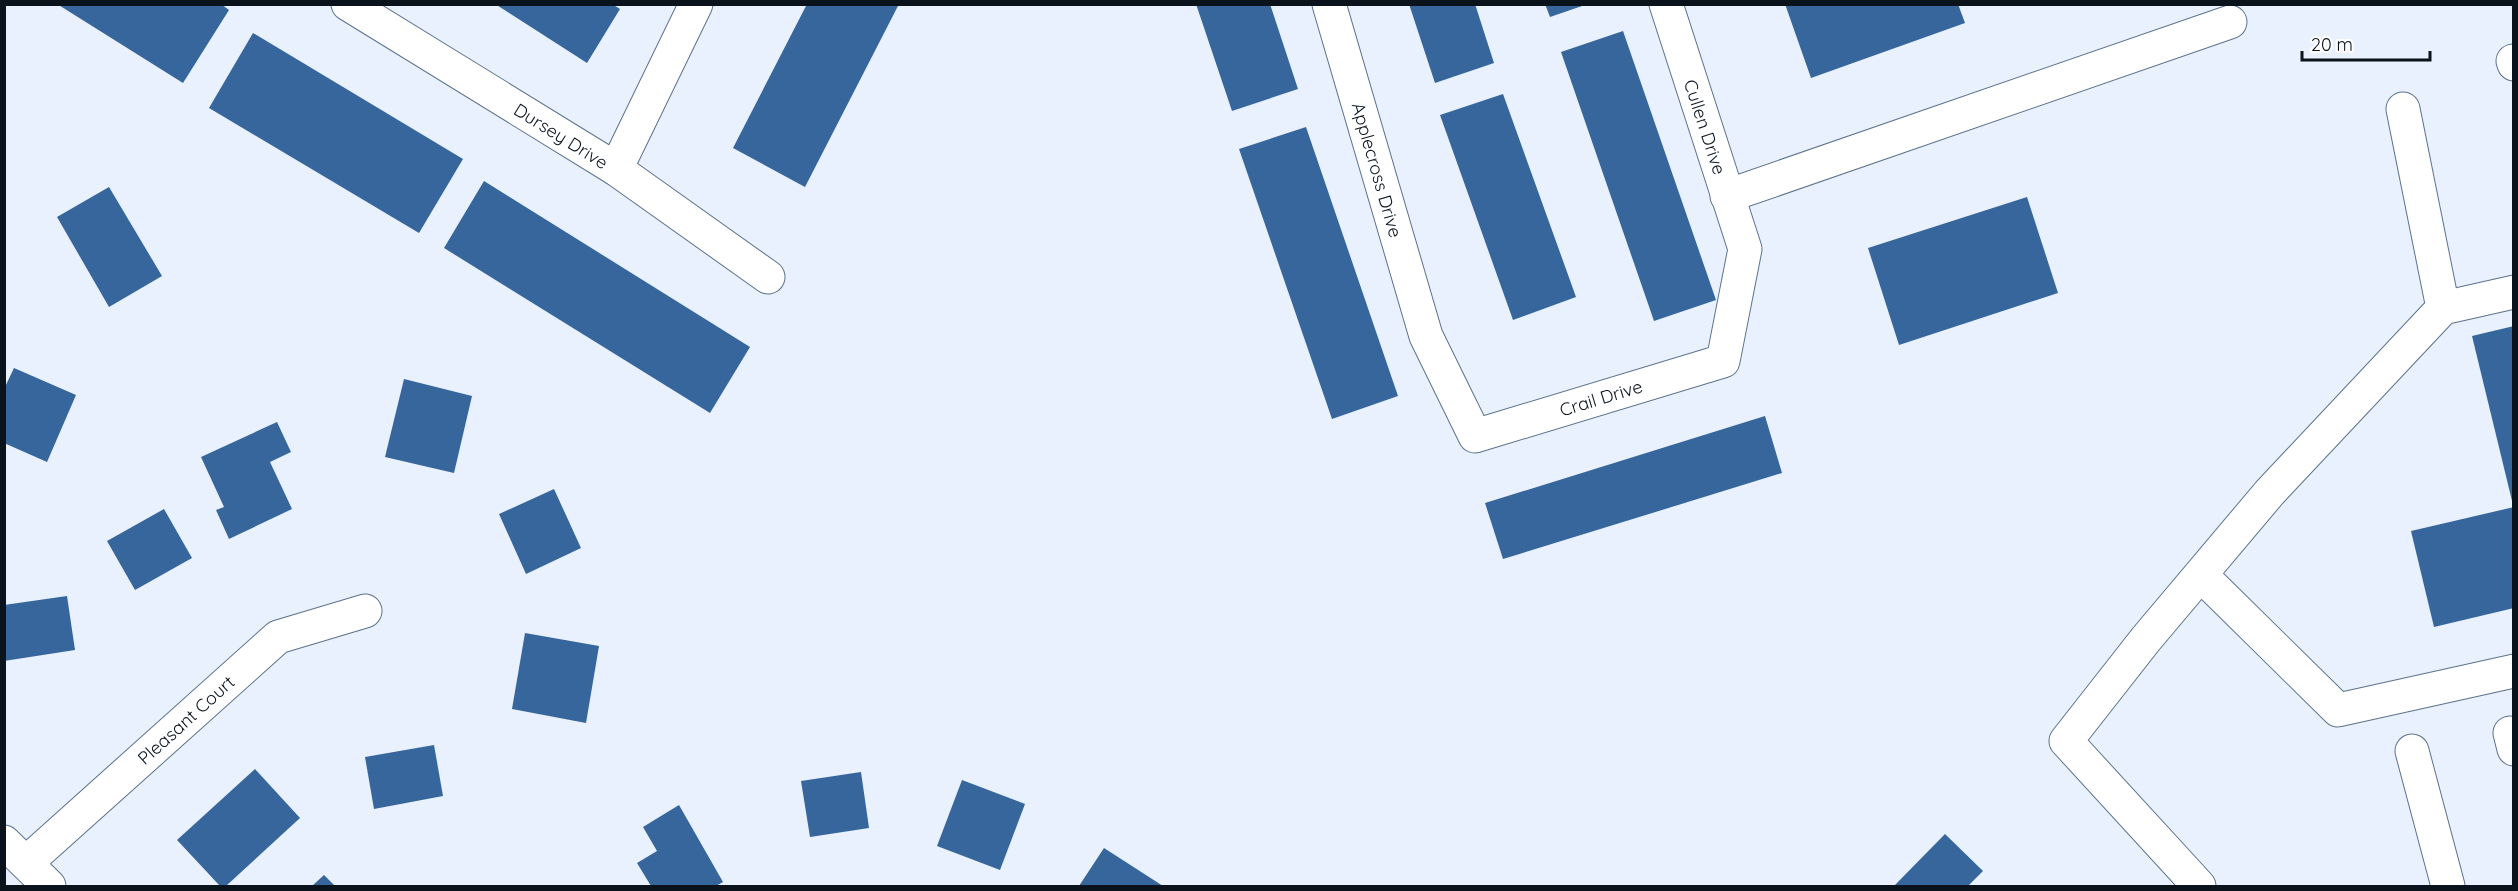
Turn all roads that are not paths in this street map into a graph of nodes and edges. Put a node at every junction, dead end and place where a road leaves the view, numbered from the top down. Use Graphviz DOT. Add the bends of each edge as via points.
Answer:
graph roads {
  1 [pos="348,4"];
  2 [pos="696,4"];
  3 [pos="1329,4"];
  4 [pos="1666,4"];
  5 [pos="2230,22"];
  6 [pos="2403,109"];
  7 [pos="616,170"];
  8 [pos="1727,196"];
  9 [pos="1745,249"];
  10 [pos="768,277"];
  11 [pos="2514,292"];
  12 [pos="2444,308"];
  13 [pos="1426,336"];
  14 [pos="2200,575"];
  15 [pos="365,611"];
  16 [pos="2514,671"];
  17 [pos="2412,751"];
  18 [pos="15,853"];
  19 [pos="49,886"];
  20 [pos="2199,886"];
  21 [pos="2448,886"];
  1 -- 7 [label="street, Dursey Drive"];
  2 -- 7 [label="street"];
  3 -- 13 [label="street, Applecross Drive"];
  4 -- 8 [label="street, Cullen Drive"];
  5 -- 8 [label="street"];
  6 -- 12 [label="street"];
  7 -- 10 [label="street, Dursey Drive"];
  8 -- 9 [label="street, Cullen Drive"];
  9 -- 13 [label="street, Crail Drive" via="1724,361 1475,436"];
  11 -- 12 [label="street"];
  12 -- 14 [label="street" via="2270,492"];
  14 -- 16 [label="street" via="2338,710"];
  14 -- 20 [label="street" via="2066,741"];
  15 -- 18 [label="street, Pleasant Court" via="278,637"];
  17 -- 21 [label="street"];
  18 -- 19 [label="street"];
}
